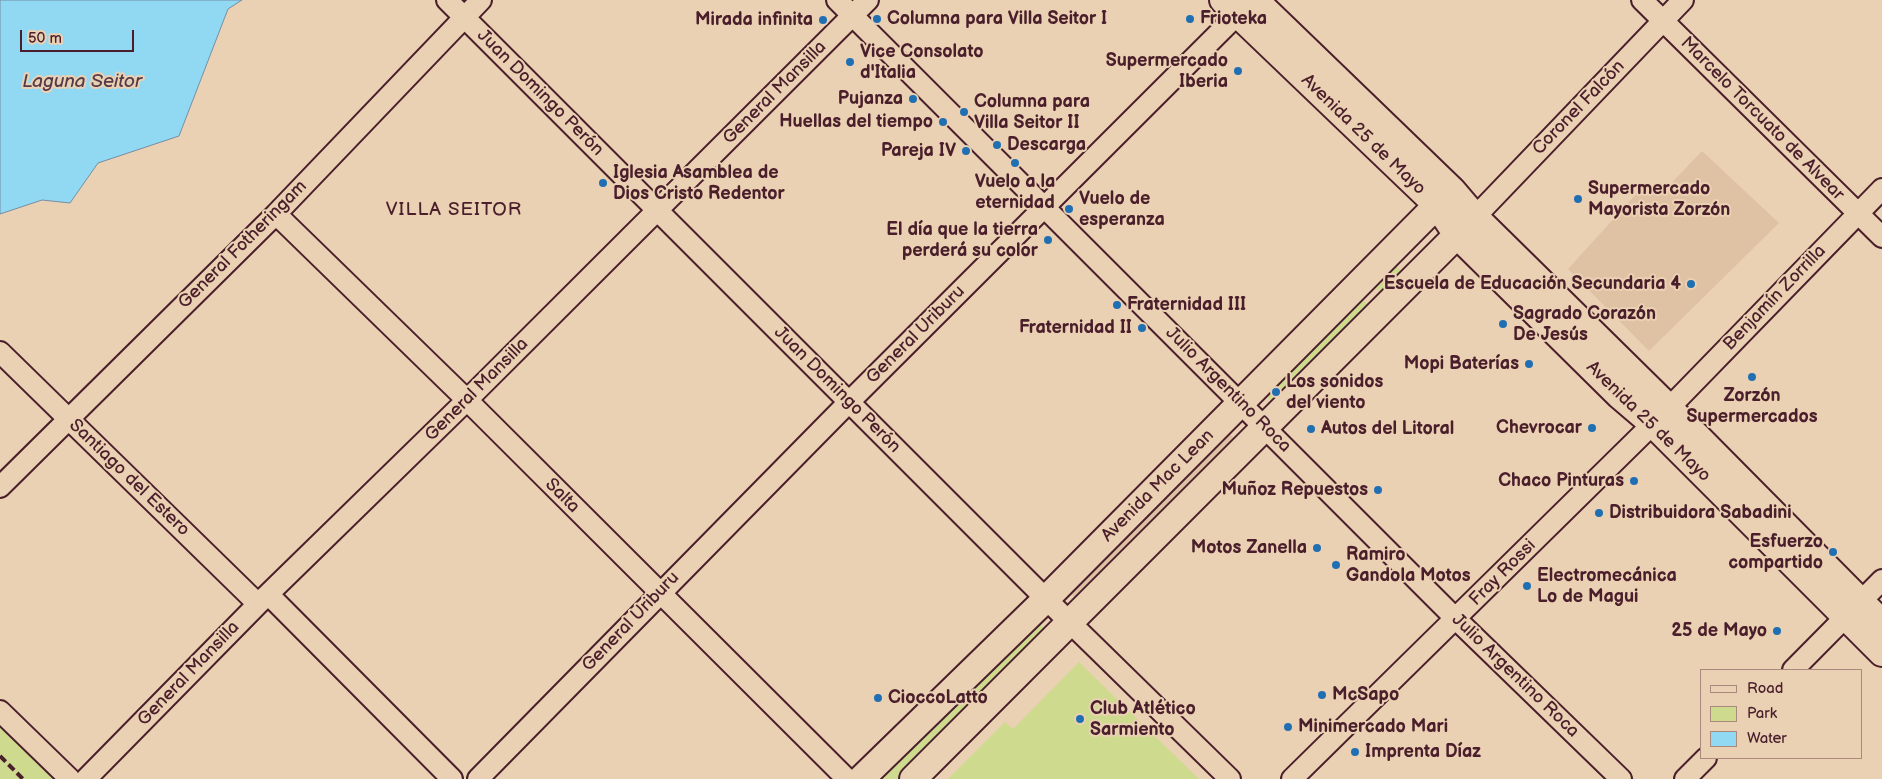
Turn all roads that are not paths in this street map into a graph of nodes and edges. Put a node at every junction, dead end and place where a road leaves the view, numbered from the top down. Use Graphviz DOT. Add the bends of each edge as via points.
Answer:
graph roads {
  1 [pos="447,0"];
  2 [pos="482,0"];
  3 [pos="837,0"];
  4 [pos="868,0"];
  5 [pos="1642,0"];
  6 [pos="1683,0"];
  7 [pos="1242,4"];
  8 [pos="853,16"];
  9 [pos="464,17"];
  10 [pos="1662,21"];
  11 [pos="1882,190"];
  12 [pos="1444,198"];
  13 [pos="1045,207"];
  14 [pos="658,211"];
  15 [pos="1858,213"];
  16 [pos="276,214"];
  17 [pos="1466,226"];
  18 [pos="1882,237"];
  19 [pos="1395,247"];
  20 [pos="1420,272"];
  21 [pos="1358,284"];
  22 [pos="1383,308"];
  23 [pos="0,352"];
  24 [pos="467,400"];
  25 [pos="849,402"];
  26 [pos="1240,403"];
  27 [pos="1661,416"];
  28 [pos="68,418"];
  29 [pos="1264,426"];
  30 [pos="0,487"];
  31 [pos="1882,580"];
  32 [pos="659,593"];
  33 [pos="263,599"];
  34 [pos="1046,599"];
  35 [pos="1853,609"];
  36 [pos="1456,619"];
  37 [pos="1070,623"];
  38 [pos="1882,623"];
  39 [pos="1882,653"];
  40 [pos="1794,669"];
  41 [pos="0,710"];
  42 [pos="1705,759"];
  43 [pos="70,779"];
  44 [pos="86,779"];
  45 [pos="452,779"];
  46 [pos="478,779"];
  47 [pos="847,779"];
  48 [pos="861,779"];
  49 [pos="913,779"];
  50 [pos="1230,779"];
  51 [pos="1292,779"];
  52 [pos="1621,779"];
  53 [pos="1685,779"];
  1 -- 9 [label="street, Juan Domingo Perón"];
  2 -- 9 [label="street, General Fotheringam"];
  3 -- 8 [label="street, Julio Argentino Roca"];
  4 -- 8 [label="street, General Mansilla"];
  5 -- 10 [label="street, Marcelo Torcuato de Alvear"];
  6 -- 10 [label="street, Coronel Falcón"];
  7 -- 12 [label="main road, Avenida 25 de Mayo"];
  7 -- 13 [label="street, General Uriburu"];
  8 -- 13 [label="street, Julio Argentino Roca"];
  8 -- 14 [label="street, General Mansilla"];
  9 -- 14 [label="street, Juan Domingo Perón"];
  9 -- 16 [label="street, General Fotheringam"];
  10 -- 15 [label="street, Marcelo Torcuato de Alvear"];
  10 -- 17 [label="street, Coronel Falcón"];
  11 -- 15 [label="street, Benjamín Zorrilla"];
  12 -- 17 [label="main road, Avenida 25 de Mayo"];
  12 -- 19 [label="main road, Avenida Mac Lean"];
  13 -- 25 [label="street, General Uriburu"];
  13 -- 26 [label="street, Julio Argentino Roca"];
  14 -- 24 [label="street, General Mansilla"];
  14 -- 25 [label="street, Juan Domingo Perón"];
  15 -- 18 [label="street, Marcelo Torcuato de Alvear"];
  15 -- 27 [label="street, Benjamín Zorrilla"];
  16 -- 24 [label="street, Salta"];
  16 -- 28 [label="street, General Fotheringam"];
  17 -- 20 [label="main road, Avenida Mac Lean"];
  17 -- 27 [label="main road, Avenida 25 de Mayo" via="1619,395"];
  19 -- 20 [label="main road"];
  19 -- 21 [label="main road, Avenida Mac Lean"];
  20 -- 22 [label="main road, Avenida Mac Lean"];
  21 -- 22 [label="main road"];
  21 -- 26 [label="main road, Avenida Mac Lean"];
  22 -- 29 [label="main road, Avenida Mac Lean"];
  23 -- 28 [label="street, Santiago del Estero"];
  24 -- 32 [label="street, Salta"];
  24 -- 33 [label="street, General Mansilla"];
  25 -- 32 [label="street, General Uriburu"];
  25 -- 34 [label="street, Juan Domingo Perón"];
  26 -- 29 [label="street, Julio Argentino Roca"];
  26 -- 34 [label="main road, Avenida Mac Lean"];
  27 -- 35 [label="main road, Avenida 25 de Mayo"];
  27 -- 36 [label="street, Fray Rossi"];
  28 -- 30 [label="street, General Fotheringam"];
  28 -- 33 [label="street, Santiago del Estero"];
  29 -- 36 [label="street, Julio Argentino Roca"];
  29 -- 37 [label="main road, Avenida Mac Lean"];
  31 -- 35 [label="street"];
  32 -- 46 [label="street, General Uriburu"];
  32 -- 47 [label="street, Salta"];
  33 -- 44 [label="street, General Mansilla"];
  33 -- 45 [label="street, Santiago del Estero"];
  34 -- 37 [label="street, Juan Domingo Perón"];
  34 -- 48 [label="main road, Avenida Mac Lean"];
  35 -- 38 [label="main road, Avenida 25 de Mayo"];
  35 -- 39 [label="main road, Avenida 25 de Mayo"];
  35 -- 40 [label="street"];
  36 -- 51 [label="street, Fray Rossi"];
  36 -- 52 [label="street, Julio Argentino Roca"];
  37 -- 49 [label="main road, Avenida Mac Lean"];
  37 -- 50 [label="street, Juan Domingo Perón"];
  41 -- 43 [label="street"];
  42 -- 53 [label="street"];
}
